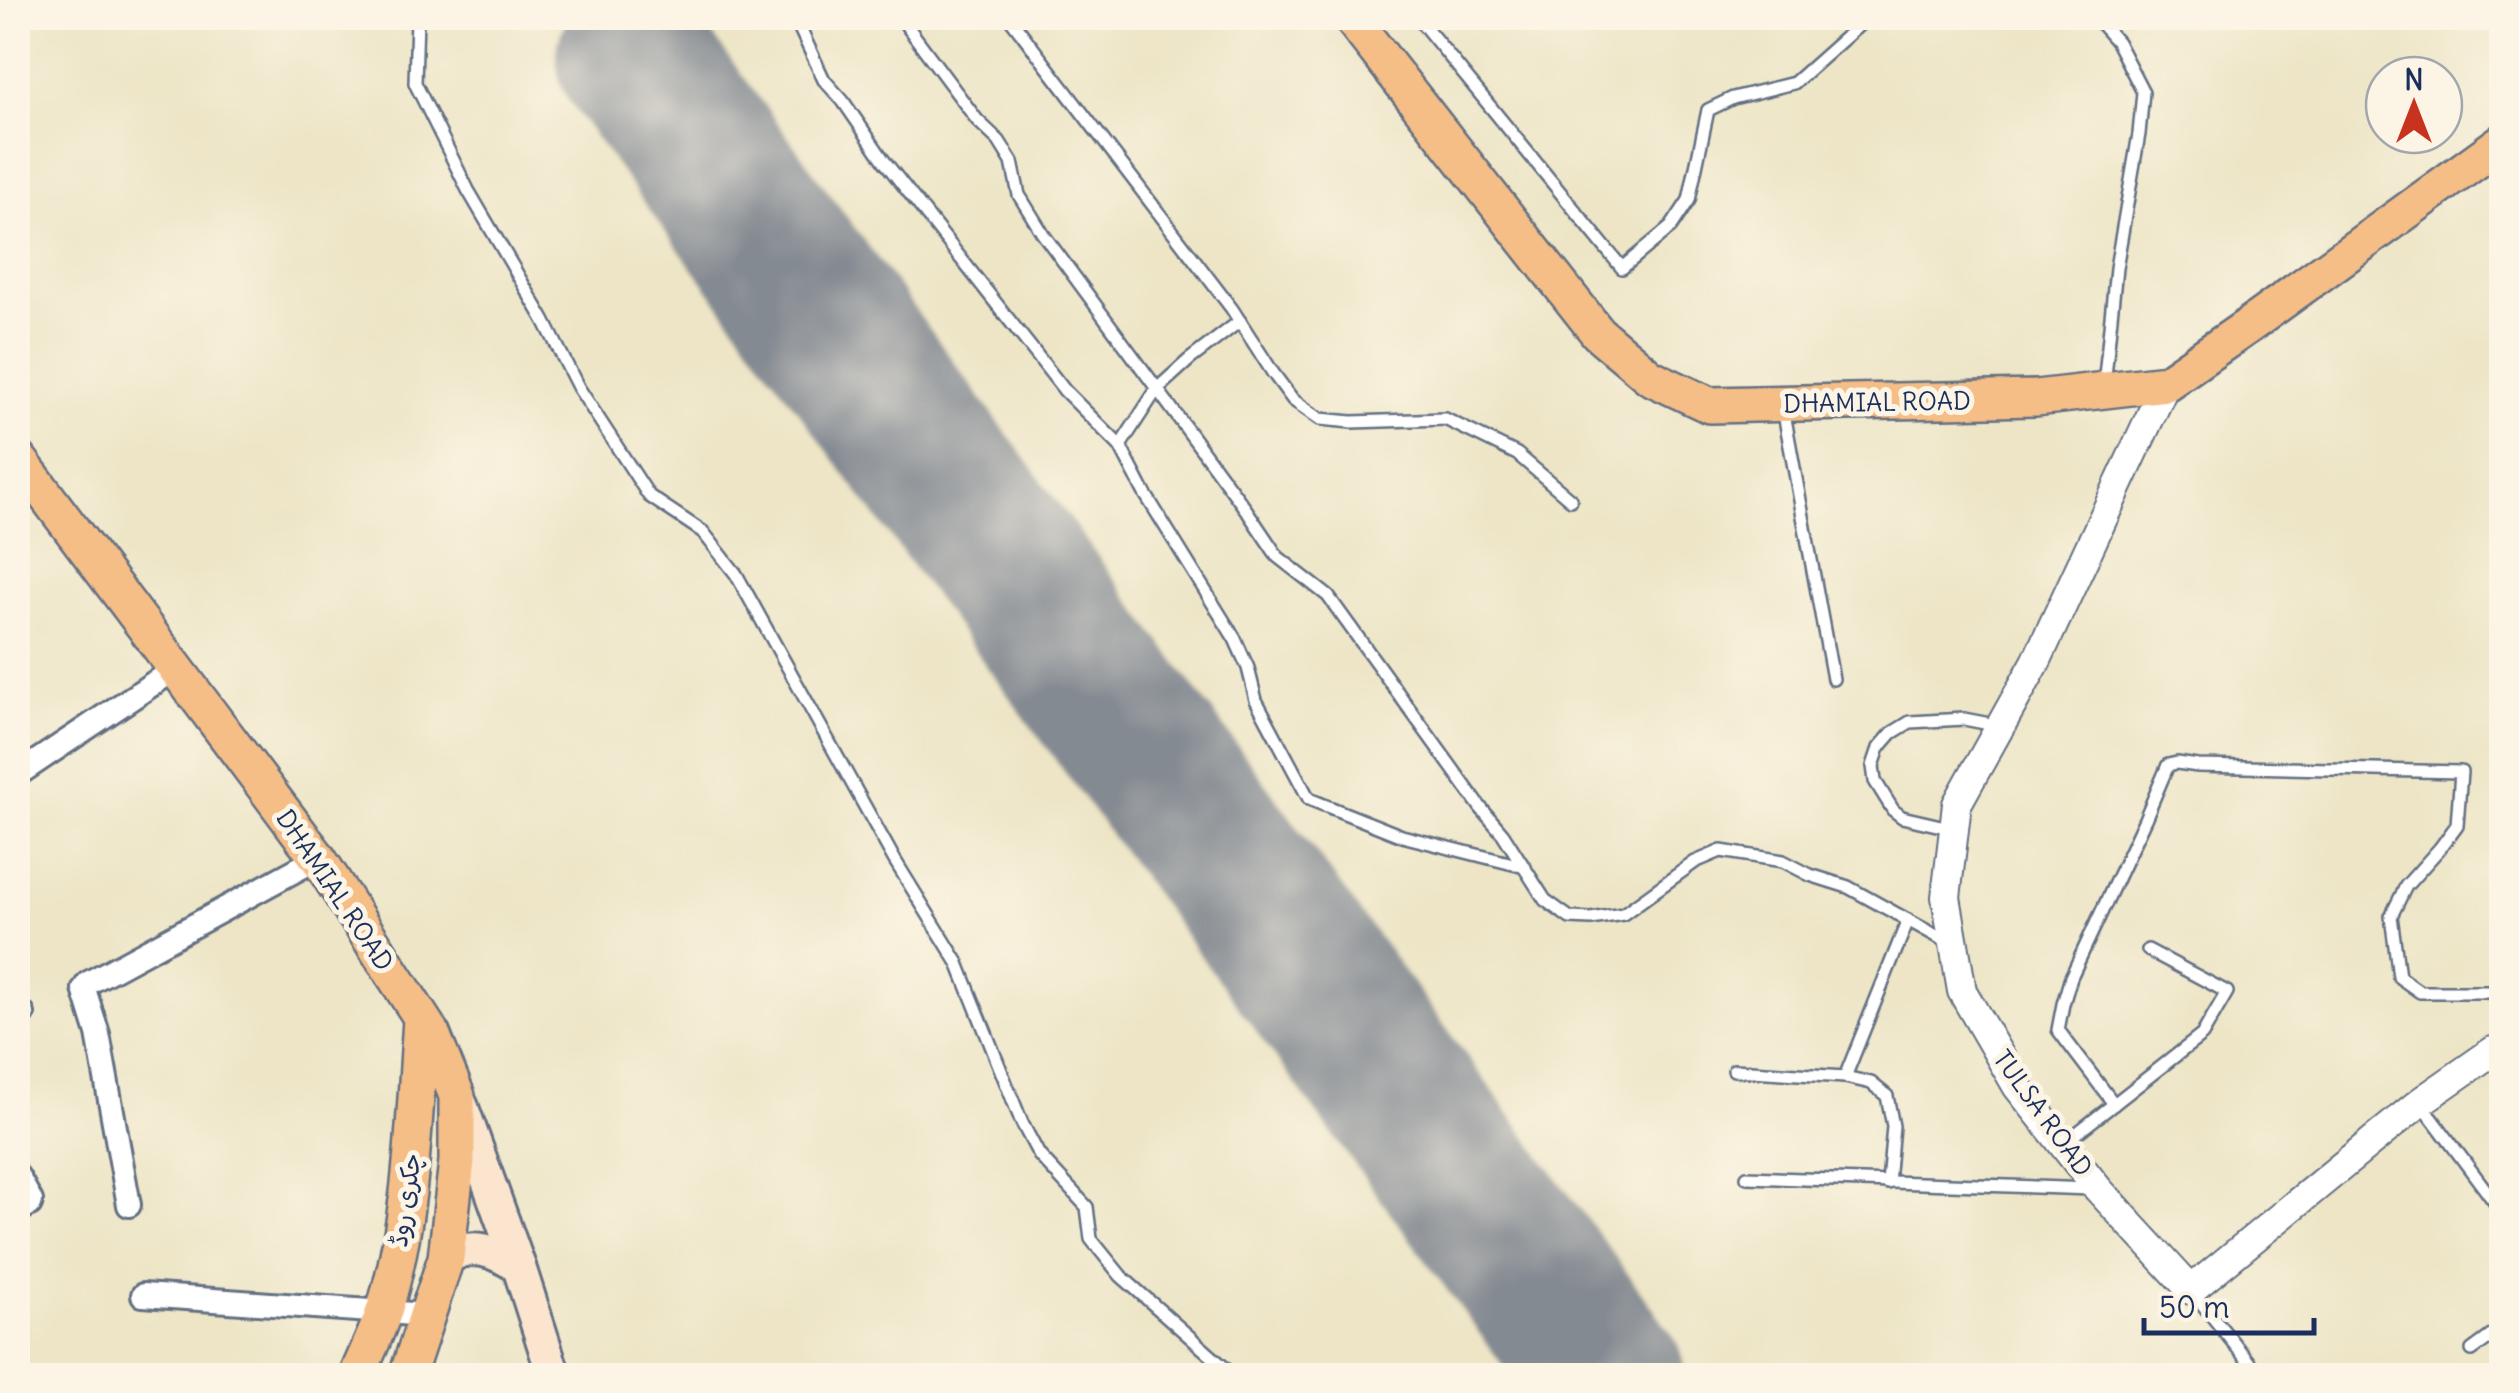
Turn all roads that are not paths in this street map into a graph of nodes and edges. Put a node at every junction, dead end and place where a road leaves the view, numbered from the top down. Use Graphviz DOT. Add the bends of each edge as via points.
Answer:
graph roads {
  1 [pos="417,18"];
  2 [pos="795,18"];
  3 [pos="901,18"];
  4 [pos="1010,18"];
  5 [pos="1350,18"];
  6 [pos="1418,18"];
  7 [pos="1867,18"];
  8 [pos="2096,18"];
  9 [pos="2502,142"];
  10 [pos="1240,321"];
  11 [pos="2166,383"];
  12 [pos="1157,389"];
  13 [pos="2103,390"];
  14 [pos="1782,404"];
  15 [pos="1120,446"];
  16 [pos="18,458"];
  17 [pos="1570,500"];
  18 [pos="175,669"];
  19 [pos="1832,679"];
  20 [pos="2000,726"];
  21 [pos="18,774"];
  22 [pos="1954,829"];
  23 [pos="318,858"];
  24 [pos="1524,866"];
  25 [pos="1908,920"];
  26 [pos="1955,946"];
  27 [pos="2148,950"];
  28 [pos="2502,992"];
  29 [pos="421,1018"];
  30 [pos="2502,1050"];
  31 [pos="1734,1070"];
  32 [pos="1845,1076"];
  33 [pos="457,1096"];
  34 [pos="2420,1102"];
  35 [pos="2114,1104"];
  36 [pos="2063,1144"];
  37 [pos="18,1177"];
  38 [pos="1746,1177"];
  39 [pos="1888,1183"];
  40 [pos="2098,1189"];
  41 [pos="129,1205"];
  42 [pos="18,1211"];
  43 [pos="2502,1212"];
  44 [pos="446,1258"];
  45 [pos="519,1267"];
  46 [pos="2191,1290"];
  47 [pos="142,1295"];
  48 [pos="384,1312"];
  49 [pos="428,1314"];
  50 [pos="2502,1328"];
  51 [pos="2472,1350"];
  52 [pos="357,1376"];
  53 [pos="407,1376"];
  54 [pos="554,1376"];
  55 [pos="1234,1376"];
  56 [pos="2260,1376"];
  1 -- 55 [label="lane" via="415,83 468,190 578,387 649,496 704,532 736,574 958,963 1022,1123 1039,1154 1087,1207 1090,1239 1121,1276"];
  2 -- 15 [label="lane" via="824,80 885,162 1065,392"];
  3 -- 12 [label="lane" via="999,140 1019,195 1043,234"];
  4 -- 10 [label="lane"];
  5 -- 14 [label="main road, DHAMIAL ROAD" via="1598,334 1650,376 1709,406"];
  6 -- 7 [label="lane" via="1622,268 1671,227 1689,200 1708,110 1794,83"];
  8 -- 13 [label="lane" via="2117,42 2142,92"];
  9 -- 11 [label="main road, DHAMIAL ROAD"];
  10 -- 12 [label="lane"];
  10 -- 17 [label="lane" via="1293,400 1320,419 1444,420 1463,426 1517,454"];
  11 -- 13 [label="main road, DHAMIAL ROAD"];
  11 -- 20 [label="street, TULSA ROAD"];
  12 -- 15 [label="lane"];
  12 -- 24 [label="lane" via="1278,558 1328,596"];
  13 -- 14 [label="main road, DHAMIAL ROAD" via="2036,398"];
  14 -- 19 [label="lane"];
  15 -- 24 [label="lane" via="1235,639 1256,700 1310,799 1402,836"];
  16 -- 18 [label="main road, DHAMIAL ROAD"];
  18 -- 21 [label="street"];
  18 -- 23 [label="main road, DHAMIAL ROAD"];
  20 -- 22 [label="street, TULSA ROAD" via="1957,804"];
  20 -- 22 [label="lane" via="1964,719 1910,722 1878,748 1875,781 1892,810"];
  22 -- 26 [label="street, TULSA ROAD" via="1946,896"];
  23 -- 29 [label="main road, DHAMIAL ROAD"];
  23 -- 41 [label="street" via="84,989"];
  24 -- 25 [label="lane" via="1545,900 1570,918 1622,914 1695,862 1721,852 1784,861"];
  25 -- 26 [label="lane"];
  25 -- 32 [label="lane"];
  26 -- 36 [label="street, TULSA ROAD" via="1962,991 2017,1086"];
  27 -- 35 [label="lane" via="2227,992 2202,1035"];
  28 -- 35 [label="lane" via="2420,992 2399,977 2391,916 2406,886 2457,825 2461,772 2168,765 2072,977 2058,1030"];
  29 -- 33 [label="main road, DHAMIAL ROAD"];
  29 -- 48 [label="main road, چکری روڈ" via="409,1182"];
  30 -- 34 [label="street"];
  31 -- 32 [label="lane"];
  32 -- 39 [label="lane" via="1871,1082 1887,1096"];
  33 -- 44 [label="main road, چکری روڈ"];
  33 -- 45 [label="main road, DHAMIAL ROAD"];
  34 -- 43 [label="lane"];
  34 -- 46 [label="street"];
  35 -- 36 [label="lane"];
  36 -- 40 [label="street, TULSA ROAD"];
  37 -- 42 [label="street" via="31,1201"];
  38 -- 39 [label="lane"];
  39 -- 40 [label="lane"];
  40 -- 46 [label="street, TULSA ROAD"];
  44 -- 45 [label="main road" via="480,1248"];
  44 -- 49 [label="main road, چکری روڈ"];
  45 -- 54 [label="main road, DHAMIAL ROAD"];
  46 -- 56 [label="lane"];
  47 -- 48 [label="street"];
  48 -- 49 [label="street"];
  48 -- 52 [label="main road, چکری روڈ"];
  49 -- 53 [label="main road, چکری روڈ"];
  50 -- 51 [label="lane"];
}
